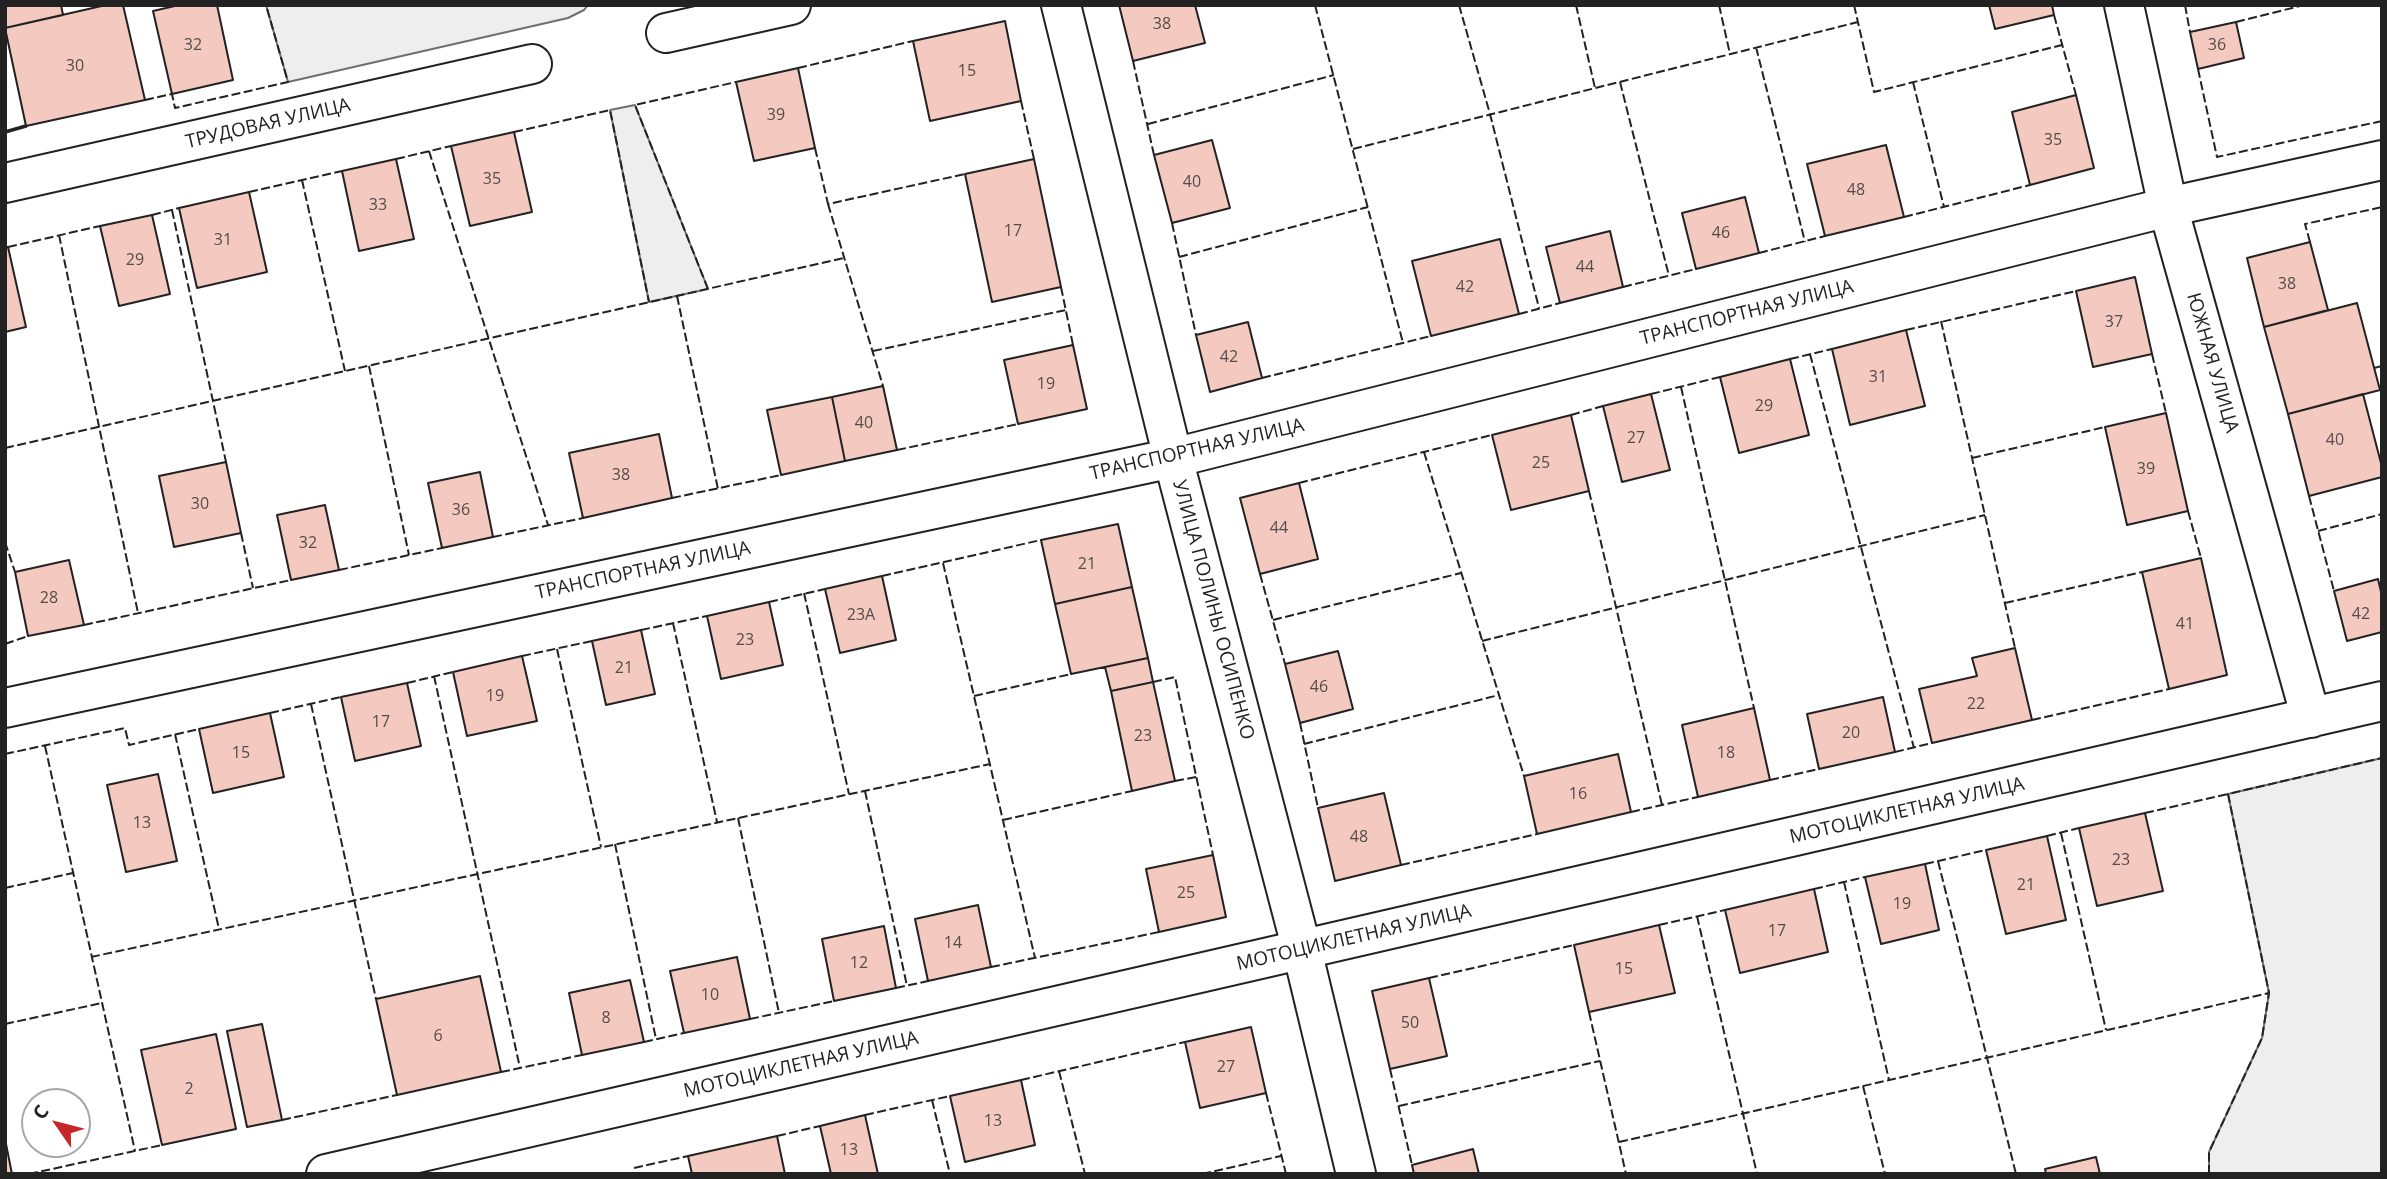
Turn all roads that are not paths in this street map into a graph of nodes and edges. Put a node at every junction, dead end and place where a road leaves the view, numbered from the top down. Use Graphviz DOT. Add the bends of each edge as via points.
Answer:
graph roads {
  1 [pos="790,5"];
  2 [pos="1061,5"];
  3 [pos="2124,5"];
  4 [pos="666,33"];
  5 [pos="532,64"];
  6 [pos="2382,160"];
  7 [pos="5,183"];
  8 [pos="2168,207"];
  9 [pos="1173,458"];
  10 [pos="2382,701"];
  11 [pos="5,708"];
  12 [pos="2311,718"];
  13 [pos="1302,950"];
  14 [pos="326,1174"];
  15 [pos="1356,1174"];
  1 -- 4 [label="street"];
  2 -- 9 [label="street, УЛИЦА ПОЛИНЫ ОСИПЕНКО"];
  3 -- 8 [label="street, ЮЖНАЯ УЛИЦА"];
  5 -- 7 [label="street, ТРУДОВАЯ УЛИЦА"];
  6 -- 8 [label="street, ТРАНСПОРТНАЯ УЛИЦА"];
  8 -- 9 [label="street, ТРАНСПОРТНАЯ УЛИЦА"];
  8 -- 12 [label="street, ЮЖНАЯ УЛИЦА"];
  9 -- 11 [label="street, ТРАНСПОРТНАЯ УЛИЦА"];
  9 -- 13 [label="street, УЛИЦА ПОЛИНЫ ОСИПЕНКО"];
  10 -- 12 [label="street, МОТОЦИКЛЕТНАЯ УЛИЦА"];
  12 -- 13 [label="street, МОТОЦИКЛЕТНАЯ УЛИЦА"];
  13 -- 14 [label="street, МОТОЦИКЛЕТНАЯ УЛИЦА"];
  13 -- 15 [label="street, УЛИЦА ПОЛИНЫ ОСИПЕНКО"];
}
